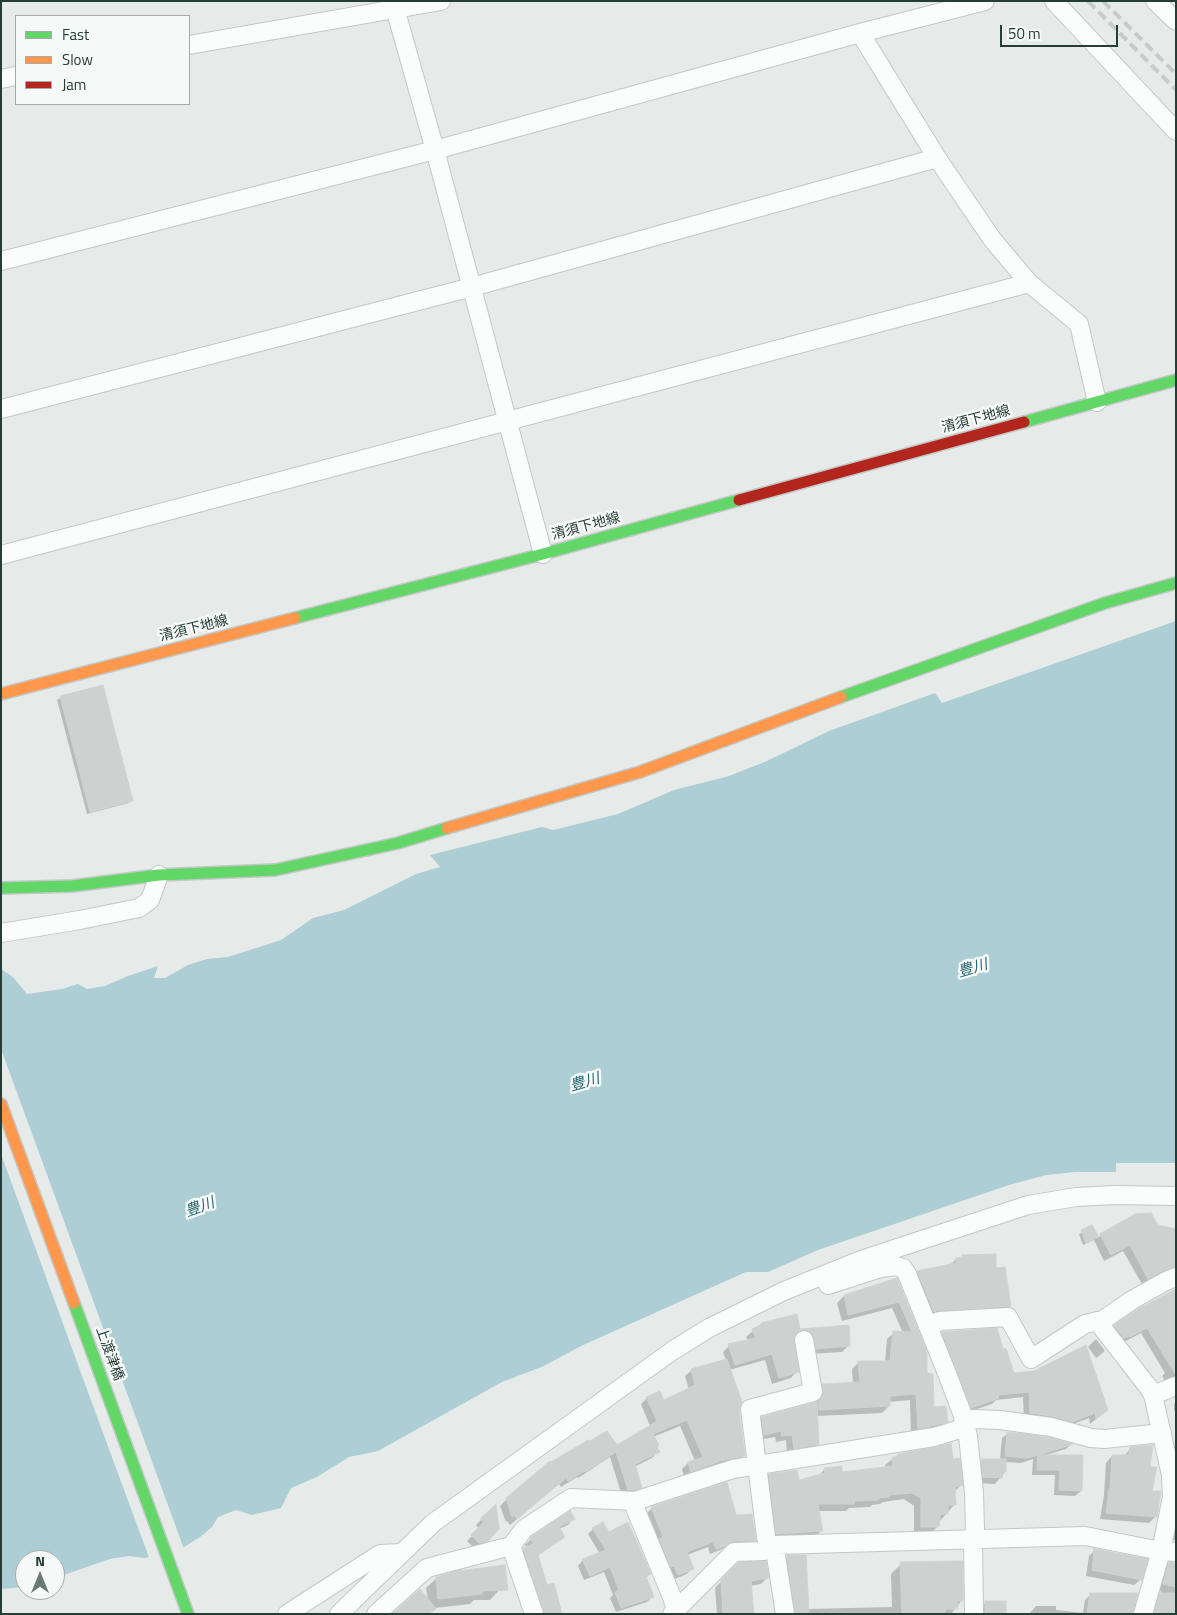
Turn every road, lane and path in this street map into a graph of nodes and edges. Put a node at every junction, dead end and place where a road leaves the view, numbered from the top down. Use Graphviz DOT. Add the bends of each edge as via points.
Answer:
graph roads {
  1 [pos="441,1"];
  2 [pos="985,1"];
  3 [pos="1054,1"];
  4 [pos="1155,1"];
  5 [pos="395,5"];
  6 [pos="1176,21"];
  7 [pos="860,33"];
  8 [pos="190,45"];
  9 [pos="15,76"];
  10 [pos="1,79"];
  11 [pos="1176,131"];
  12 [pos="436,150"];
  13 [pos="937,158"];
  14 [pos="1,261"];
  15 [pos="1029,283"];
  16 [pos="472,287"];
  17 [pos="1176,380"];
  18 [pos="1098,402"];
  19 [pos="1,409"];
  20 [pos="507,422"];
  21 [pos="543,554"];
  22 [pos="1,555"];
  23 [pos="1176,583"];
  24 [pos="1,694"];
  25 [pos="159,875"];
  26 [pos="1,888"];
  27 [pos="1,934"];
  28 [pos="1,1104"];
  29 [pos="1176,1196"];
  30 [pos="1176,1277"];
  31 [pos="784,1291"];
  32 [pos="1097,1321"];
  33 [pos="929,1327"];
  34 [pos="804,1340"];
  35 [pos="1176,1386"];
  36 [pos="1153,1395"];
  37 [pos="965,1425"];
  38 [pos="1162,1432"];
  39 [pos="758,1464"];
  40 [pos="635,1501"];
  41 [pos="973,1539"];
  42 [pos="511,1546"];
  43 [pos="770,1548"];
  44 [pos="1168,1551"];
  45 [pos="402,1553"];
  46 [pos="675,1612"];
  47 [pos="188,1614"];
  48 [pos="287,1614"];
  49 [pos="339,1614"];
  50 [pos="376,1614"];
  51 [pos="534,1614"];
  52 [pos="785,1614"];
  53 [pos="974,1614"];
  54 [pos="1143,1614"];
  1 -- 5 [label="street"];
  2 -- 7 [label="street"];
  3 -- 11 [label="street"];
  4 -- 6 [label="street"];
  5 -- 8 [label="street"];
  5 -- 12 [label="street"];
  7 -- 12 [label="street"];
  7 -- 13 [label="street"];
  9 -- 10 [label="street"];
  12 -- 14 [label="street"];
  12 -- 16 [label="street"];
  13 -- 15 [label="street" via="992,239"];
  13 -- 16 [label="street"];
  15 -- 18 [label="street" via="1079,324"];
  15 -- 20 [label="street"];
  16 -- 19 [label="street"];
  16 -- 20 [label="street"];
  17 -- 18 [label="main road, 清須下地線"];
  18 -- 21 [label="main road, 清須下地線"];
  20 -- 21 [label="street"];
  20 -- 22 [label="street"];
  21 -- 24 [label="main road, 清須下地線"];
  23 -- 25 [label="main road" via="1105,603 640,772 398,842 275,870"];
  25 -- 26 [label="main road" via="72,886"];
  25 -- 27 [label="street" via="150,900 139,908"];
  28 -- 47 [label="main road, 上渡津橋"];
  29 -- 31 [label="street" via="1076,1197 1028,1205 861,1260"];
  30 -- 32 [label="street"];
  31 -- 33 [label="street" via="803,1292 896,1266 907,1274"];
  31 -- 45 [label="street" via="709,1328 672,1351 433,1522"];
  32 -- 33 [label="street" via="1086,1324 1031,1359 1008,1317 939,1321"];
  32 -- 36 [label="street"];
  33 -- 37 [label="street"];
  34 -- 39 [label="street" via="812,1392 750,1409"];
  35 -- 36 [label="street"];
  36 -- 38 [label="street"];
  37 -- 38 [label="street" via="974,1419 1000,1420 1051,1427 1092,1438"];
  37 -- 39 [label="street" via="934,1437"];
  37 -- 41 [label="street" via="974,1492"];
  38 -- 44 [label="street" via="1171,1475"];
  39 -- 40 [label="street"];
  39 -- 43 [label="street"];
  40 -- 42 [label="street" via="571,1498 524,1529"];
  40 -- 46 [label="street"];
  41 -- 43 [label="street"];
  41 -- 44 [label="street" via="1086,1536"];
  41 -- 53 [label="street"];
  42 -- 50 [label="street" via="427,1568"];
  42 -- 51 [label="street"];
  43 -- 46 [label="street" via="734,1552"];
  43 -- 52 [label="street" via="776,1556"];
  44 -- 54 [label="street"];
  45 -- 48 [label="street" via="380,1554"];
  45 -- 49 [label="street"];
}
